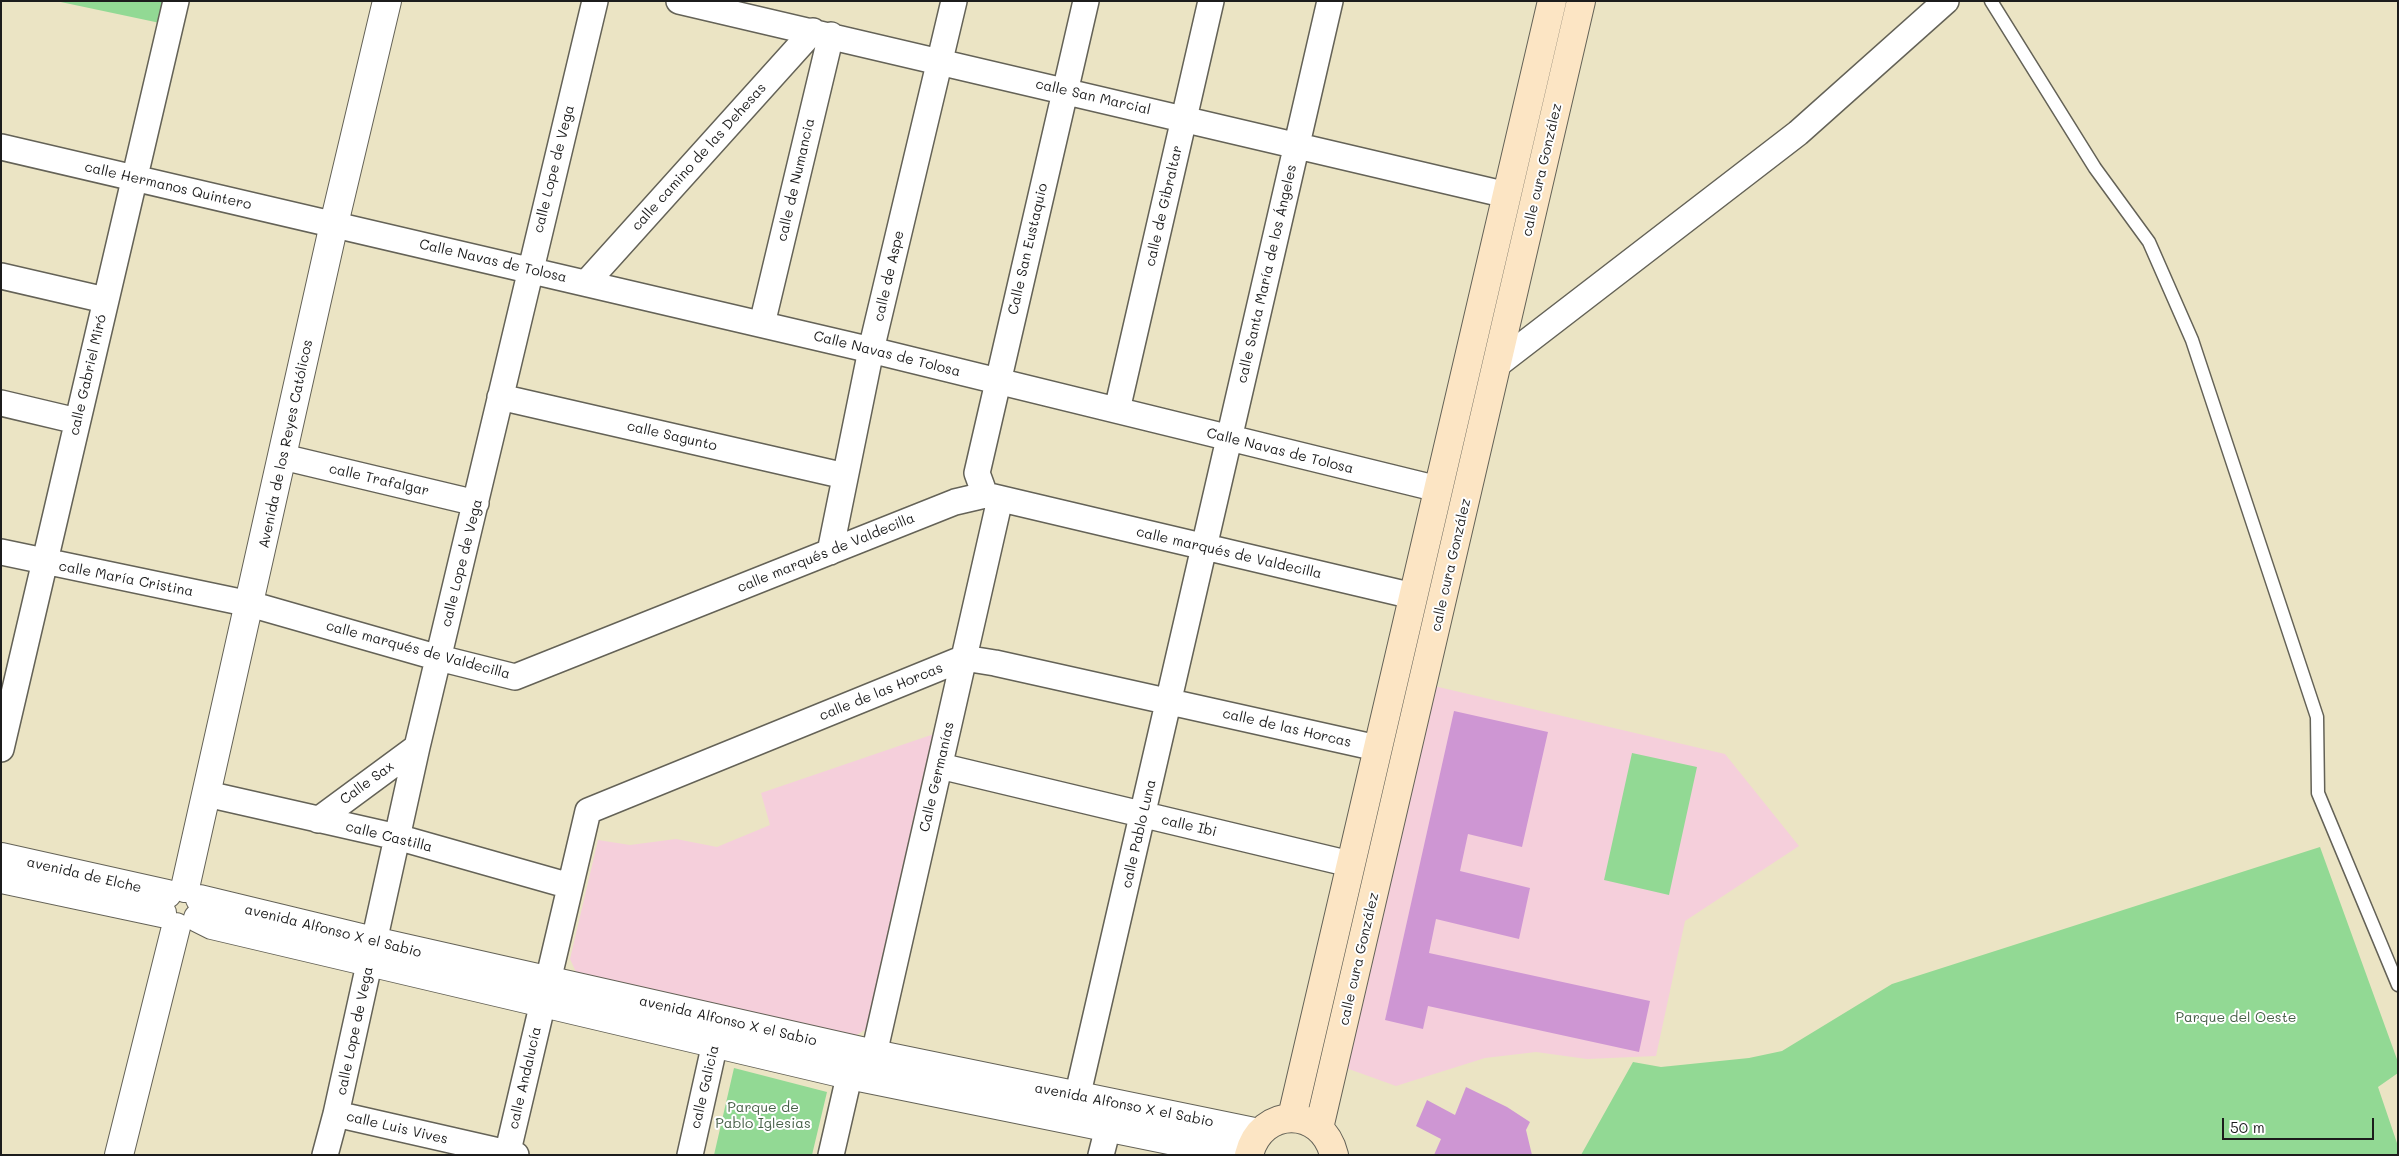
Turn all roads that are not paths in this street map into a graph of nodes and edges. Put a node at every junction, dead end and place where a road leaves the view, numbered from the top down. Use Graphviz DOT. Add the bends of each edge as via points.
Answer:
graph roads {
  1 [pos="176,1"];
  2 [pos="387,1"];
  3 [pos="595,1"];
  4 [pos="679,1"];
  5 [pos="954,1"];
  6 [pos="1086,1"];
  7 [pos="1211,1"];
  8 [pos="1330,1"];
  9 [pos="1552,1"];
  10 [pos="1581,1"];
  11 [pos="1946,1"];
  12 [pos="1991,1"];
  13 [pos="769,11"];
  14 [pos="822,33"];
  15 [pos="940,61"];
  16 [pos="1065,91"];
  17 [pos="1184,119"];
  18 [pos="1297,145"];
  19 [pos="1,147"];
  20 [pos="134,178"];
  21 [pos="1507,195"];
  22 [pos="334,224"];
  23 [pos="529,270"];
  24 [pos="1,276"];
  25 [pos="586,283"];
  26 [pos="105,300"];
  27 [pos="762,324"];
  28 [pos="872,350"];
  29 [pos="1498,364"];
  30 [pos="998,381"];
  31 [pos="500,397"];
  32 [pos="1,403"];
  33 [pos="1117,410"];
  34 [pos="77,421"];
  35 [pos="1230,438"];
  36 [pos="283,457"];
  37 [pos="845,476"];
  38 [pos="1438,489"];
  39 [pos="992,497"];
  40 [pos="476,504"];
  41 [pos="1205,547"];
  42 [pos="1,552"];
  43 [pos="830,552"];
  44 [pos="44,562"];
  45 [pos="1413,596"];
  46 [pos="250,604"];
  47 [pos="439,658"];
  48 [pos="964,658"];
  49 [pos="1169,702"];
  50 [pos="417,747"];
  51 [pos="1377,748"];
  52 [pos="1,749"];
  53 [pos="940,766"];
  54 [pos="207,794"];
  55 [pos="1143,816"];
  56 [pos="318,820"];
  57 [pos="397,838"];
  58 [pos="1,856"];
  59 [pos="1350,864"];
  60 [pos="1,879"];
  61 [pos="570,886"];
  62 [pos="181,906"];
  63 [pos="372,952"];
  64 [pos="2398,985"];
  65 [pos="546,992"];
  66 [pos="718,1032"];
  67 [pos="860,1060"];
  68 [pos="1075,1108"];
  69 [pos="336,1114"];
  70 [pos="1111,1116"];
  71 [pos="1292,1117"];
  72 [pos="1319,1128"];
  73 [pos="1254,1144"];
  74 [pos="510,1154"];
  75 [pos="118,1155"];
  76 [pos="325,1155"];
  77 [pos="690,1155"];
  78 [pos="831,1155"];
  79 [pos="1101,1155"];
  80 [pos="1243,1155"];
  81 [pos="1334,1155"];
  1 -- 20 [label="street, calle Gabriel Miró"];
  2 -- 22 [label="street, Avenida de los Reyes Católicos"];
  3 -- 23 [label="street, calle Lope de Vega"];
  4 -- 13 [label="street, calle San Marcial"];
  5 -- 15 [label="street, calle de Aspe"];
  6 -- 16 [label="street, Calle San Eustaquio"];
  7 -- 17 [label="street, calle de Gibraltar"];
  8 -- 18 [label="street, calle Santa María de los Ángeles"];
  9 -- 21 [label="main road, calle cura González"];
  10 -- 29 [label="main road, calle cura González"];
  11 -- 29 [label="street" via="1798,133"];
  12 -- 64 [label="lane" via="2095,168 2149,242 2192,340 2318,716 2318,793"];
  13 -- 14 [label="street, calle San Marcial"];
  14 -- 15 [label="street, calle San Marcial"];
  14 -- 25 [label="street, calle camino de las Dehesas"];
  14 -- 27 [label="street, calle de Numancia"];
  15 -- 16 [label="street, calle San Marcial"];
  15 -- 28 [label="street, calle de Aspe"];
  16 -- 17 [label="street, calle San Marcial"];
  16 -- 30 [label="street, Calle San Eustaquio"];
  17 -- 18 [label="street, calle San Marcial"];
  17 -- 33 [label="street, calle de Gibraltar"];
  18 -- 21 [label="street, calle San Marcial"];
  18 -- 35 [label="street, calle Santa María de los Ángeles"];
  19 -- 20 [label="street, calle Hermanos Quintero"];
  20 -- 22 [label="street, calle Hermanos Quintero"];
  20 -- 26 [label="street, calle Gabriel Miró"];
  21 -- 38 [label="main road, calle cura González"];
  22 -- 23 [label="street, Calle Navas de Tolosa"];
  22 -- 36 [label="street, Avenida de los Reyes Católicos"];
  23 -- 25 [label="street, Calle Navas de Tolosa"];
  23 -- 31 [label="street, calle Lope de Vega"];
  24 -- 26 [label="street"];
  25 -- 27 [label="street, Calle Navas de Tolosa"];
  26 -- 34 [label="street, calle Gabriel Miró"];
  27 -- 28 [label="street, Calle Navas de Tolosa"];
  28 -- 30 [label="street, Calle Navas de Tolosa"];
  28 -- 37 [label="street, calle de Aspe"];
  29 -- 72 [label="main road, calle cura González"];
  30 -- 33 [label="street, Calle Navas de Tolosa"];
  30 -- 39 [label="street, Calle San Eustaquio" via="976,473"];
  31 -- 37 [label="street, calle Sagunto"];
  31 -- 40 [label="street, calle Lope de Vega"];
  32 -- 34 [label="street"];
  33 -- 35 [label="street, Calle Navas de Tolosa"];
  34 -- 44 [label="street, calle Gabriel Miró"];
  35 -- 38 [label="street, Calle Navas de Tolosa"];
  35 -- 41 [label="street, calle Santa María de los Ángeles"];
  36 -- 40 [label="street, calle Trafalgar"];
  36 -- 46 [label="street, Avenida de los Reyes Católicos"];
  37 -- 43 [label="street, calle de Aspe"];
  38 -- 45 [label="main road, calle cura González"];
  39 -- 41 [label="street, calle marqués de Valdecilla"];
  39 -- 43 [label="street, calle marqués de Valdecilla" via="955,502"];
  39 -- 48 [label="street, Calle Germanías"];
  40 -- 47 [label="street, calle Lope de Vega"];
  41 -- 45 [label="street, calle marqués de Valdecilla"];
  41 -- 49 [label="street, calle Pablo Luna"];
  42 -- 44 [label="street, calle María Cristina"];
  43 -- 47 [label="street, calle marqués de Valdecilla" via="515,677"];
  44 -- 46 [label="street, calle María Cristina"];
  44 -- 52 [label="street, calle Gabriel Miró"];
  45 -- 51 [label="main road, calle cura González"];
  46 -- 47 [label="street, calle marqués de Valdecilla"];
  46 -- 54 [label="street, Avenida de los Reyes Católicos"];
  47 -- 50 [label="street, calle Lope de Vega"];
  48 -- 49 [label="street, calle de las Horcas"];
  48 -- 53 [label="street, Calle Germanías"];
  48 -- 61 [label="street, calle de las Horcas" via="588,811"];
  49 -- 51 [label="street, calle de las Horcas"];
  49 -- 55 [label="street, calle Pablo Luna"];
  50 -- 56 [label="street, Calle Sax"];
  50 -- 57 [label="street, calle Lope de Vega"];
  51 -- 59 [label="main road, calle cura González"];
  53 -- 55 [label="street, calle Ibi"];
  53 -- 67 [label="street, Calle Germanías"];
  54 -- 56 [label="street, calle Castilla"];
  54 -- 62 [label="street, Avenida de los Reyes Católicos"];
  55 -- 59 [label="street, calle Ibi"];
  55 -- 68 [label="street, calle Pablo Luna"];
  56 -- 57 [label="street, calle Castilla"];
  57 -- 61 [label="street, calle Castilla"];
  57 -- 63 [label="street, calle Lope de Vega"];
  58 -- 62 [label="street, avenida de Elche"];
  59 -- 71 [label="main road, calle cura González"];
  60 -- 62 [label="street, avenida de Elche"];
  61 -- 65 [label="street, calle de las Horcas"];
  62 -- 63 [label="street, avenida Alfonso X el Sabio" via="212,925"];
  62 -- 75 [label="street, Avenida de los Reyes Católicos"];
  63 -- 65 [label="street, avenida Alfonso X el Sabio"];
  63 -- 69 [label="street, calle Lope de Vega"];
  65 -- 66 [label="street, avenida Alfonso X el Sabio"];
  65 -- 74 [label="street, calle Andalucía"];
  66 -- 67 [label="street, avenida Alfonso X el Sabio"];
  66 -- 77 [label="street, calle Galicia"];
  67 -- 68 [label="street, avenida Alfonso X el Sabio"];
  67 -- 78 [label="street, Calle Germanías"];
  68 -- 70 [label="street, avenida Alfonso X el Sabio"];
  69 -- 74 [label="street, calle Luis Vives"];
  69 -- 76 [label="street, calle Lope de Vega"];
  70 -- 73 [label="street, avenida Alfonso X el Sabio"];
  70 -- 79 [label="street"];
  70 -- 80 [label="street, avenida Alfonso X el Sabio"];
  71 -- 72 [label="main road" via="1306,1120"];
  71 -- 73 [label="main road" via="1279,1119"];
  72 -- 81 [label="main road" via="1327,1136"];
}
